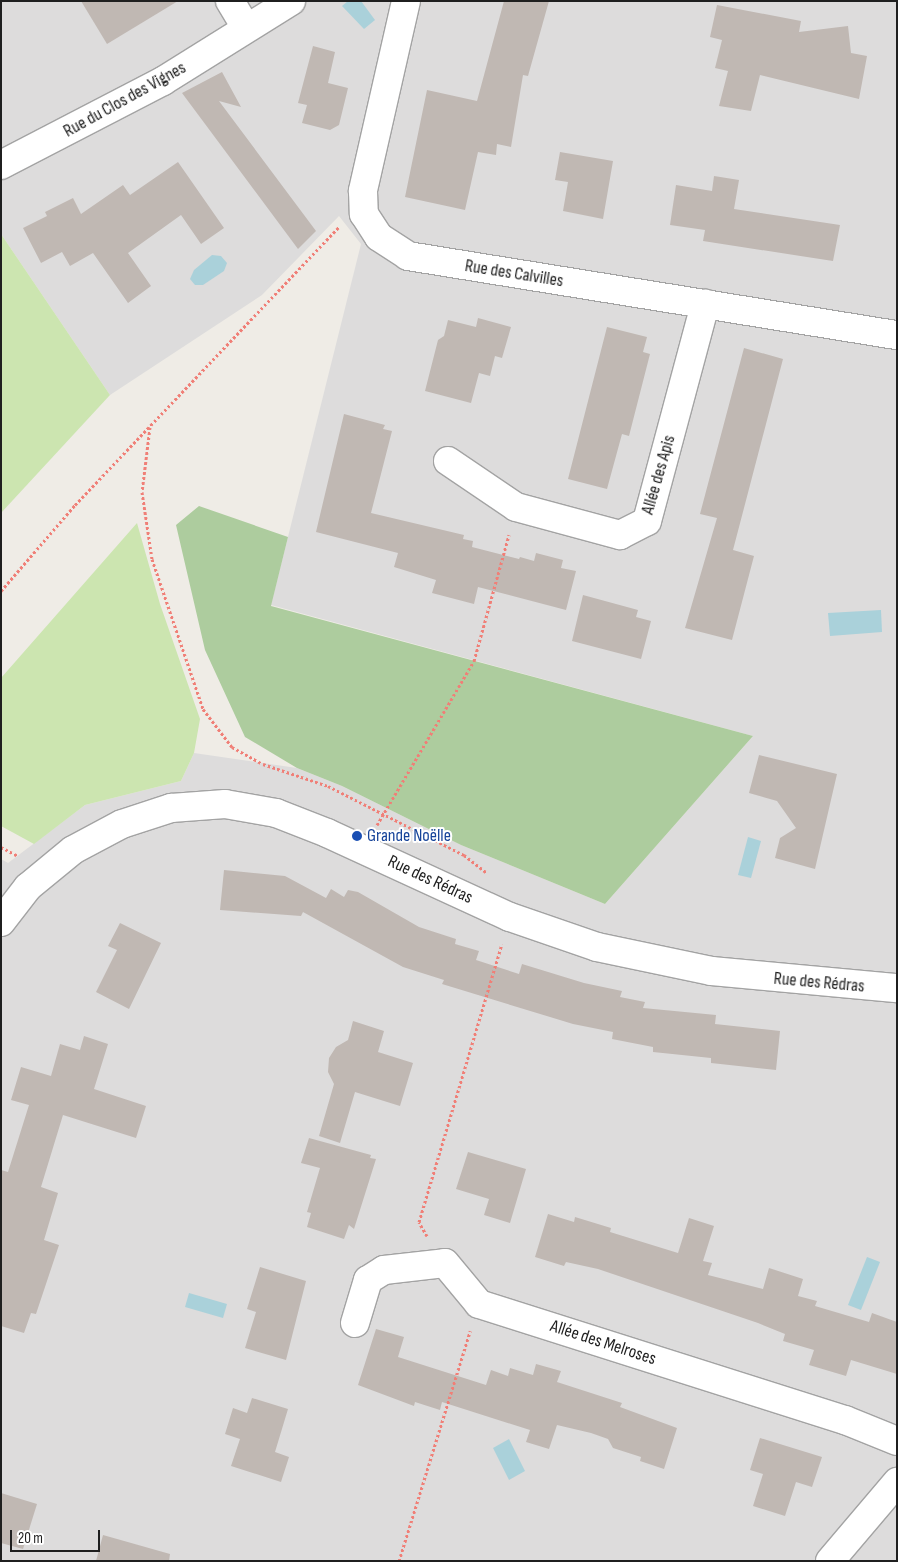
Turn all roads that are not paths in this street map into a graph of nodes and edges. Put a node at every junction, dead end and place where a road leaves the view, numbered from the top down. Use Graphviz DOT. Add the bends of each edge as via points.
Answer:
graph roads {
  1 [pos="230,1"];
  2 [pos="291,1"];
  3 [pos="406,1"];
  4 [pos="246,28"];
  5 [pos="1,165"];
  6 [pos="705,304"];
  7 [pos="897,335"];
  8 [pos="448,461"];
  9 [pos="1,922"];
  10 [pos="897,988"];
  11 [pos="355,1323"];
  12 [pos="897,1441"];
  13 [pos="897,1482"];
  14 [pos="830,1561"];
  1 -- 4 [label="street"];
  2 -- 4 [label="street, Rue du Clos des Vignes"];
  3 -- 6 [label="street, Rue des Calvilles" via="363,191 364,214 379,237 408,256"];
  4 -- 5 [label="street, Rue du Clos des Vignes" via="163,81"];
  6 -- 7 [label="street, Rue des Calvilles"];
  6 -- 8 [label="street, Allée des Apis" via="647,521 620,535 516,507"];
  9 -- 10 [label="street, Rue des Rédras" via="28,887 73,850 122,824 171,808 225,804 276,813 510,917 597,947 703,970 802,982"];
  11 -- 12 [label="street, Allée des Melroses" via="368,1280 384,1270 445,1263 478,1304 845,1420"];
  13 -- 14 [label="street"];
}
